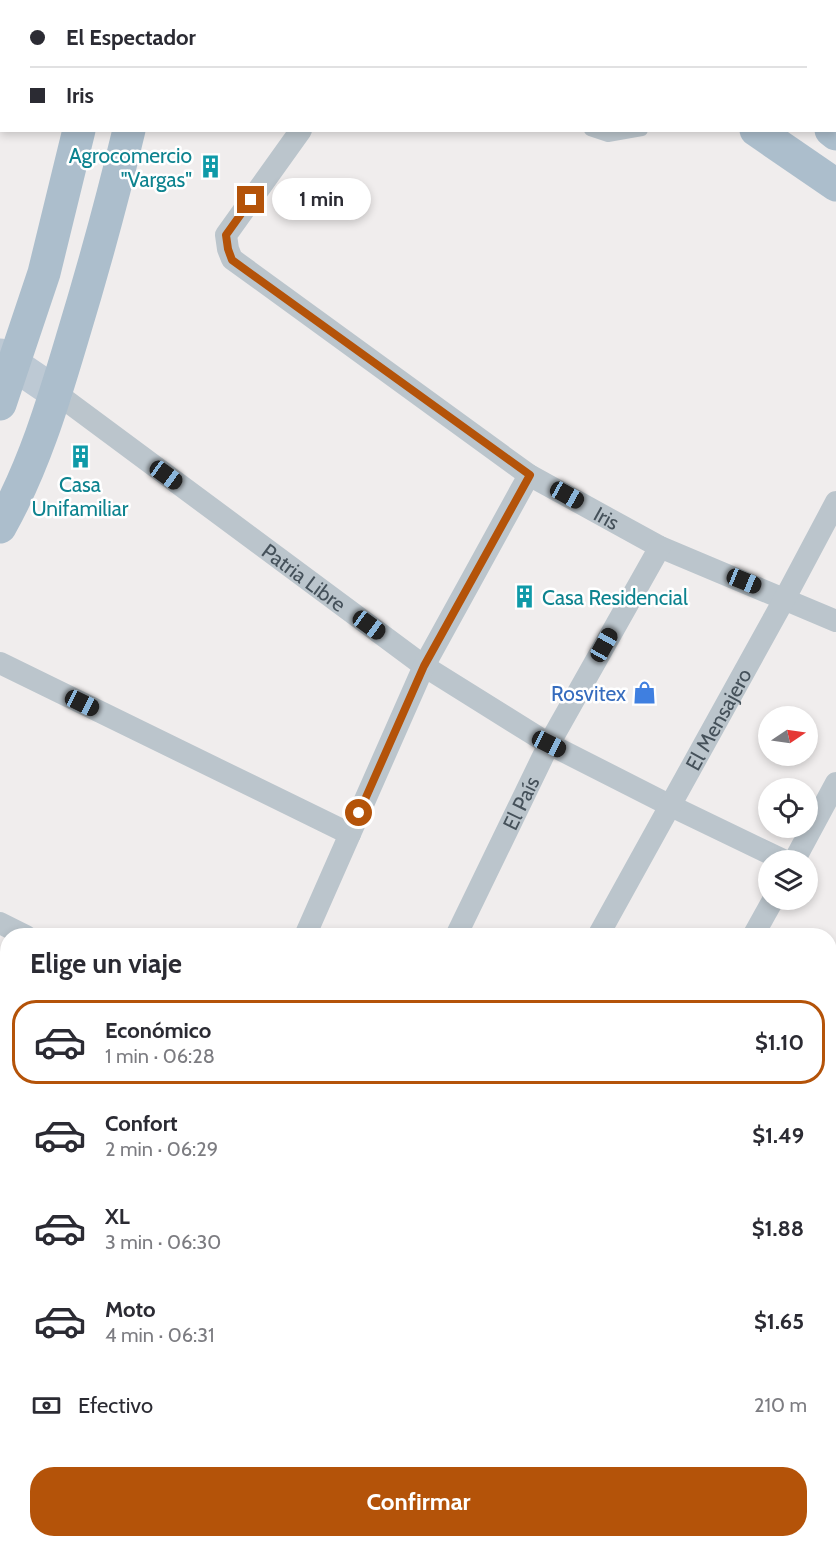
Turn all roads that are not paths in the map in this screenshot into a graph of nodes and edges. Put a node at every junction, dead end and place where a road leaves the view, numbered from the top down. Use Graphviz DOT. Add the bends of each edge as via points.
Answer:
graph roads {
  1 [pos="79,132"];
  2 [pos="129,132"];
  3 [pos="300,132"];
  4 [pos="596,132"];
  5 [pos="631,132"];
  6 [pos="759,132"];
  7 [pos="836,186"];
  8 [pos="7,360"];
  9 [pos="56,393"];
  10 [pos="0,404"];
  11 [pos="530,475"];
  12 [pos="836,502"];
  13 [pos="0,527"];
  14 [pos="660,547"];
  15 [pos="785,598"];
  16 [pos="836,621"];
  17 [pos="0,663"];
  18 [pos="424,666"];
  19 [pos="549,744"];
  20 [pos="836,783"];
  21 [pos="670,806"];
  22 [pos="350,834"];
  23 [pos="762,850"];
  24 [pos="800,850"];
  25 [pos="767,910"];
  26 [pos="309,928"];
  27 [pos="460,928"];
  28 [pos="602,928"];
  29 [pos="757,928"];
  1 -- 8 [label="main road" via="44,273"];
  2 -- 9 [label="main road" via="107,221"];
  3 -- 11 [label="street, Iris" via="226,235 232,260"];
  4 -- 5 [label="lane" via="608,136"];
  6 -- 7 [label="main road"];
  8 -- 9 [label="street"];
  8 -- 10 [label="main road"];
  9 -- 13 [label="main road" via="16,498"];
  9 -- 18 [label="street, Patria Libre"];
  11 -- 14 [label="street, Iris"];
  11 -- 18 [label="street"];
  12 -- 15 [label="street, El Mensajero"];
  14 -- 15 [label="street, Iris"];
  14 -- 19 [label="street, El País"];
  15 -- 16 [label="street, Iris"];
  15 -- 21 [label="street, El Mensajero"];
  17 -- 22 [label="street"];
  18 -- 19 [label="street, Patria Libre"];
  18 -- 22 [label="street"];
  19 -- 21 [label="street, Patria Libre"];
  19 -- 27 [label="street, El País"];
  20 -- 24 [label="street"];
  21 -- 23 [label="street, Patria Libre"];
  21 -- 28 [label="street, El Mensajero"];
  22 -- 26 [label="street"];
  25 -- 29 [label="street"];
}
